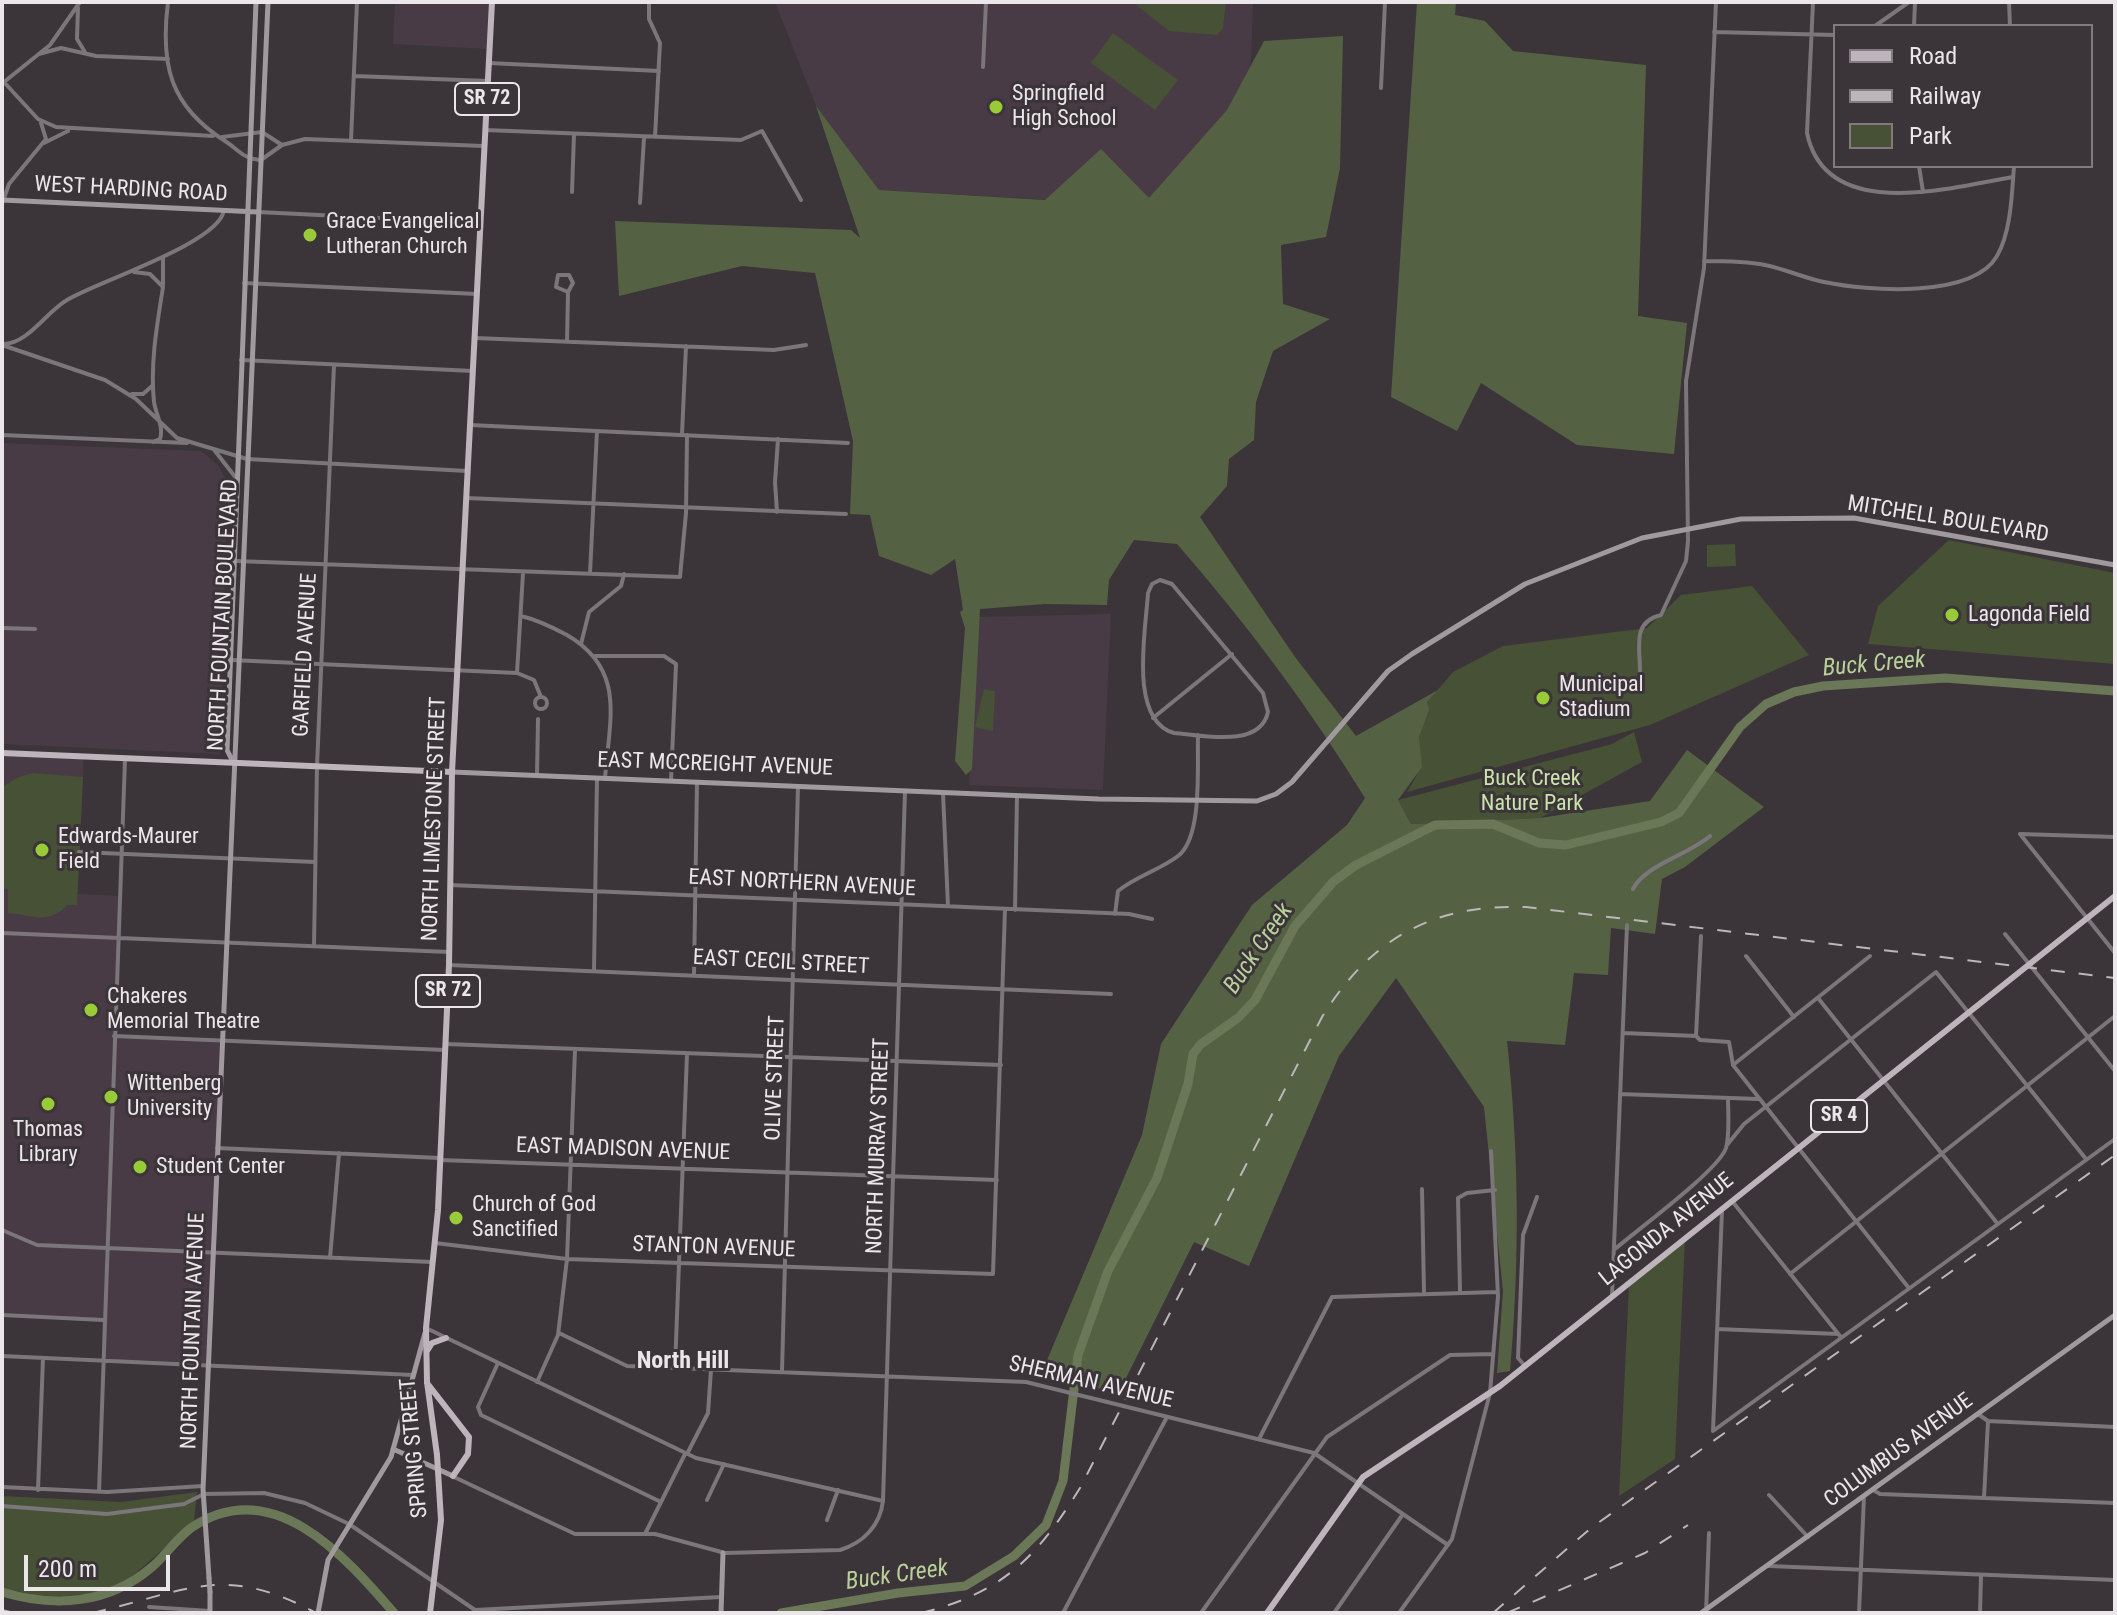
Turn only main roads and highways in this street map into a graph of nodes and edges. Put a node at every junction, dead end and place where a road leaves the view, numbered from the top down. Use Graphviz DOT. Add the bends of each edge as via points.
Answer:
graph roads {
  1 [pos="492,2"];
  2 [pos="2,753"];
  3 [pos="452,772"];
  4 [pos="2115,896"];
  5 [pos="426,1328"];
  6 [pos="446,1338"];
  7 [pos="426,1355"];
  8 [pos="427,1382"];
  9 [pos="453,1476"];
  10 [pos="430,1613"];
  11 [pos="1267,1613"];
  1 -- 3 [label="main road, NORTH LIMESTONE STREET / SR 72"];
  2 -- 3 [label="main road, EAST MCCREIGHT AVENUE"];
  3 -- 5 [label="main road, NORTH LIMESTONE STREET / SR 72" via="446,1047"];
  4 -- 11 [label="main road, LAGONDA AVENUE / SR 4" via="1525,1366 1369,1472"];
  5 -- 7 [label="main road, SPRING STREET / SR 72"];
  6 -- 7 [label="main road" via="432,1343"];
  7 -- 8 [label="main road, SPRING STREET / SR 72"];
  8 -- 9 [label="main road" via="469,1437 468,1454"];
  8 -- 10 [label="main road, SPRING STREET / SR 72, bridge" via="441,1520"];
}
